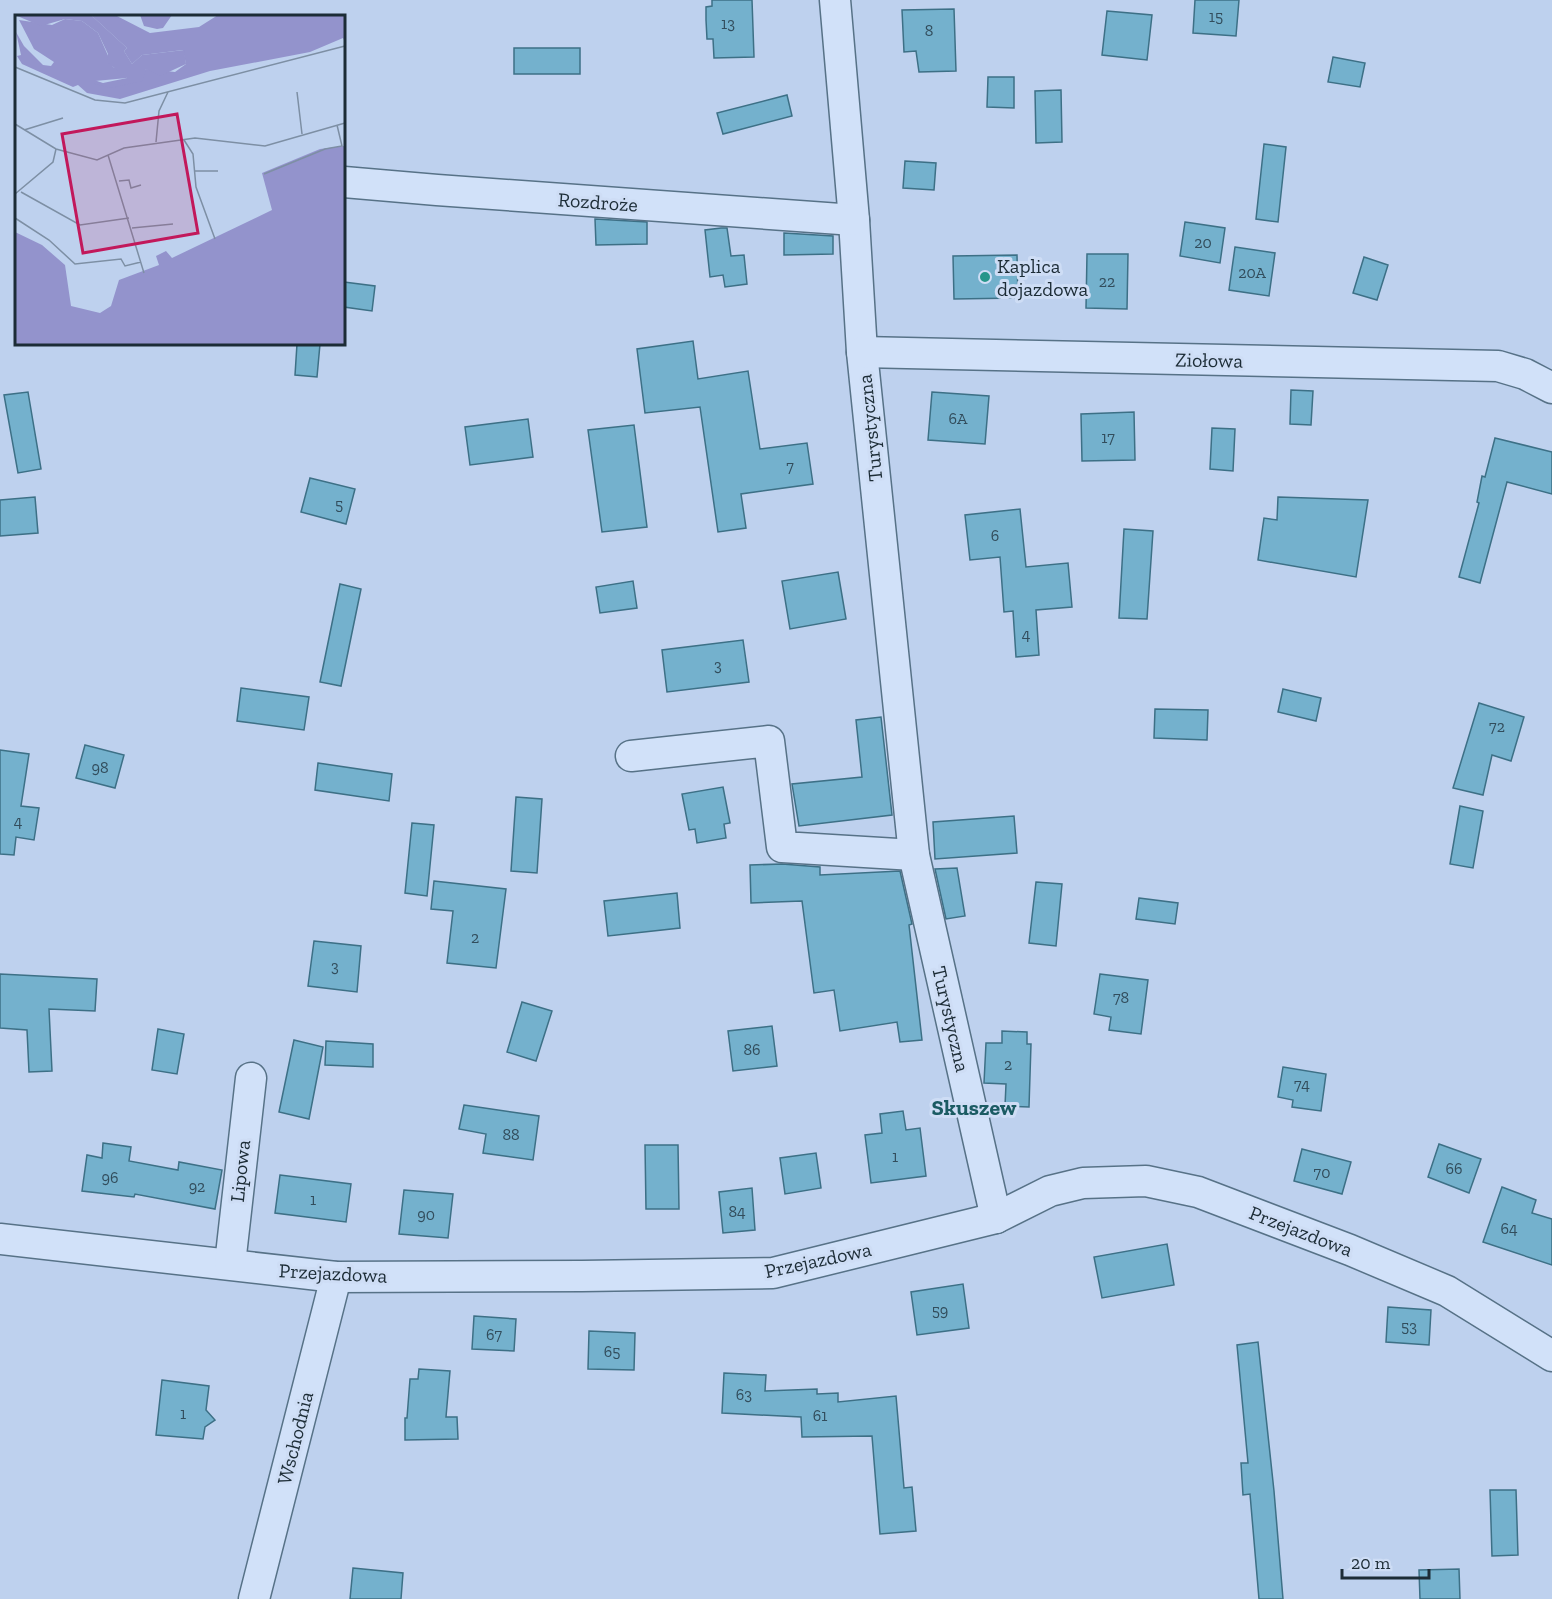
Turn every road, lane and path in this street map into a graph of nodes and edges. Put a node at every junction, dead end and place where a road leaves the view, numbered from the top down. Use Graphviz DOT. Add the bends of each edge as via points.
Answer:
graph roads {
  1 [pos="835,0"];
  2 [pos="345,182"];
  3 [pos="854,220"];
  4 [pos="862,352"];
  5 [pos="1552,388"];
  6 [pos="631,756"];
  7 [pos="914,855"];
  8 [pos="251,1078"];
  9 [pos="996,1218"];
  10 [pos="0,1239"];
  11 [pos="230,1264"];
  12 [pos="336,1277"];
  13 [pos="1552,1356"];
  14 [pos="254,1599"];
  1 -- 3 [label="street, Turystyczna"];
  2 -- 3 [label="street, Rozdroże"];
  3 -- 4 [label="street, Turystyczna"];
  4 -- 5 [label="street, Ziołowa" via="1498,366"];
  4 -- 7 [label="street, Turystyczna"];
  6 -- 7 [label="street" via="769,741 782,847"];
  7 -- 9 [label="street, Turystyczna"];
  8 -- 11 [label="street, Lipowa"];
  9 -- 12 [label="street, Przejazdowa" via="773,1273"];
  9 -- 13 [label="street, Przejazdowa" via="1050,1191 1083,1183 1146,1181 1198,1192 1447,1291"];
  10 -- 11 [label="street, Przejazdowa"];
  11 -- 12 [label="street, Przejazdowa"];
  12 -- 14 [label="street, Wschodnia"];
}
